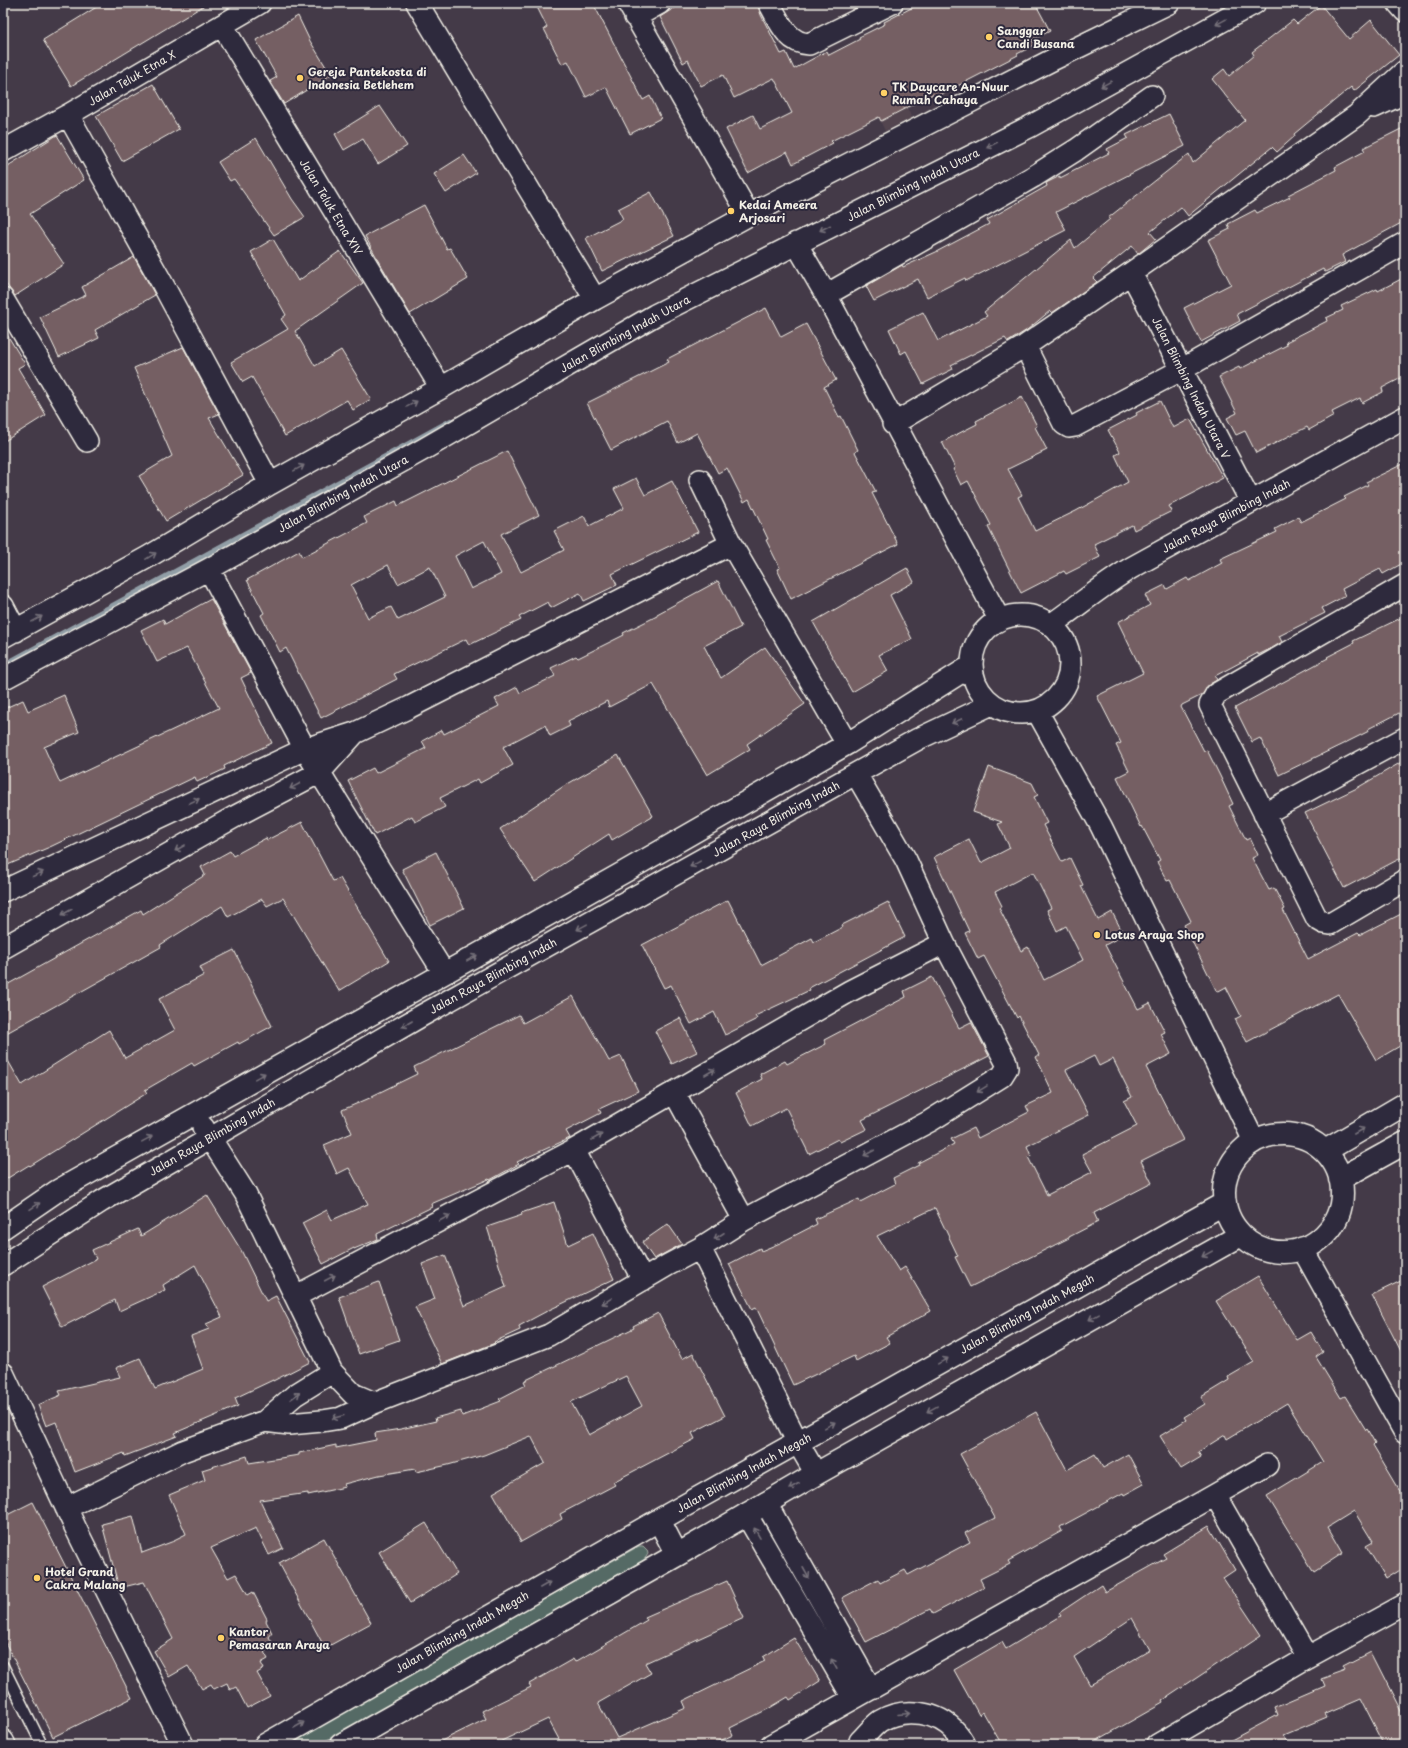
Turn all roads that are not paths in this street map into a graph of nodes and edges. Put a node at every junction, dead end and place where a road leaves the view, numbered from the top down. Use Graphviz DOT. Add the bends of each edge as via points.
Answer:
graph roads {
  1 [pos="260,3"];
  2 [pos="417,3"];
  3 [pos="660,3"];
  4 [pos="769,3"];
  5 [pos="892,3"];
  6 [pos="1169,3"];
  7 [pos="1255,3"];
  8 [pos="1398,3"];
  9 [pos="632,10"];
  10 [pos="1405,11"];
  11 [pos="222,24"];
  12 [pos="1405,70"];
  13 [pos="1405,93"];
  14 [pos="1152,96"];
  15 [pos="68,115"];
  16 [pos="1357,116"];
  17 [pos="3,151"];
  18 [pos="750,215"];
  19 [pos="796,243"];
  20 [pos="1405,243"];
  21 [pos="1131,273"];
  22 [pos="826,295"];
  23 [pos="595,298"];
  24 [pos="3,300"];
  25 [pos="1025,346"];
  26 [pos="1181,370"];
  27 [pos="440,388"];
  28 [pos="1405,417"];
  29 [pos="893,424"];
  30 [pos="86,442"];
  31 [pos="700,480"];
  32 [pos="270,484"];
  33 [pos="1251,502"];
  34 [pos="731,544"];
  35 [pos="209,569"];
  36 [pos="1405,585"];
  37 [pos="3,606"];
  38 [pos="999,619"];
  39 [pos="1052,624"];
  40 [pos="9,634"];
  41 [pos="971,666"];
  42 [pos="3,679"];
  43 [pos="992,704"];
  44 [pos="1037,711"];
  45 [pos="355,733"];
  46 [pos="1405,738"];
  47 [pos="847,744"];
  48 [pos="305,749"];
  49 [pos="320,772"];
  50 [pos="856,774"];
  51 [pos="1264,814"];
  52 [pos="1405,880"];
  53 [pos="3,891"];
  54 [pos="944,943"];
  55 [pos="3,948"];
  56 [pos="444,973"];
  57 [pos="674,1092"];
  58 [pos="1405,1104"];
  59 [pos="194,1112"];
  60 [pos="210,1138"];
  61 [pos="1254,1141"];
  62 [pos="1405,1143"];
  63 [pos="574,1150"];
  64 [pos="1325,1151"];
  65 [pos="1340,1179"];
  66 [pos="1225,1202"];
  67 [pos="744,1220"];
  68 [pos="3,1228"];
  69 [pos="1241,1235"];
  70 [pos="700,1248"];
  71 [pos="1302,1248"];
  72 [pos="3,1265"];
  73 [pos="643,1280"];
  74 [pos="296,1296"];
  75 [pos="332,1372"];
  76 [pos="3,1373"];
  77 [pos="374,1402"];
  78 [pos="265,1421"];
  79 [pos="1405,1433"];
  80 [pos="798,1443"];
  81 [pos="1267,1465"];
  82 [pos="816,1474"];
  83 [pos="1216,1495"];
  84 [pos="766,1502"];
  85 [pos="66,1508"];
  86 [pos="746,1514"];
  87 [pos="659,1520"];
  88 [pos="677,1555"];
  89 [pos="1405,1604"];
  90 [pos="1308,1657"];
  91 [pos="3,1666"];
  92 [pos="862,1693"];
  93 [pos="880,1722"];
  94 [pos="3,1741"];
  95 [pos="5,1745"];
  96 [pos="42,1745"];
  97 [pos="184,1745"];
  98 [pos="265,1745"];
  99 [pos="341,1745"];
  100 [pos="771,1745"];
  101 [pos="859,1745"];
  102 [pos="964,1745"];
  103 [pos="1156,1745"];
  1 -- 11 [label="street, Jalan Teluk Etna X"];
  2 -- 23 [label="street"];
  3 -- 9 [label="street"];
  4 -- 5 [label="street" via="787,35 801,44 808,44"];
  6 -- 18 [label="street"];
  7 -- 19 [label="street, Jalan Blimbing Indah Utara, one-way" via="1031,126"];
  8 -- 10 [label="street"];
  9 -- 18 [label="street"];
  11 -- 15 [label="street, Jalan Teluk Etna X"];
  11 -- 27 [label="street, Jalan Teluk Etna XIV"];
  12 -- 16 [label="street"];
  13 -- 16 [label="street"];
  14 -- 22 [label="street" via="1034,177"];
  15 -- 17 [label="street, Jalan Teluk Etna X"];
  15 -- 32 [label="street"];
  16 -- 21 [label="street"];
  18 -- 23 [label="street"];
  19 -- 22 [label="street"];
  19 -- 35 [label="street, Jalan Blimbing Indah Utara" via="654,315 424,449"];
  20 -- 26 [label="street"];
  21 -- 25 [label="street"];
  21 -- 26 [label="street, Jalan Blimbing Indah Utara V"];
  22 -- 29 [label="street"];
  23 -- 27 [label="street"];
  24 -- 30 [label="street"];
  25 -- 26 [label="street" via="1064,424 1071,427"];
  25 -- 29 [label="street"];
  26 -- 33 [label="street, Jalan Blimbing Indah Utara V"];
  32 -- 27 [label="street, one-way"];
  28 -- 33 [label="street, Jalan Raya Blimbing Indah"];
  29 -- 38 [label="street"];
  31 -- 34 [label="street"];
  40 -- 32 [label="street, one-way" via="148,557"];
  33 -- 39 [label="street, Jalan Raya Blimbing Indah" via="1131,568"];
  34 -- 45 [label="street"];
  34 -- 47 [label="street"];
  35 -- 42 [label="street, Jalan Blimbing Indah Utara"];
  35 -- 48 [label="street"];
  36 -- 51 [label="street" via="1214,696 1210,707"];
  37 -- 40 [label="street"];
  38 -- 39 [label="street" via="1017,614 1035,615"];
  38 -- 41 [label="street" via="978,639"];
  39 -- 44 [label="street" via="1068,645 1071,672 1059,696"];
  41 -- 43 [label="street" via="974,681"];
  41 -- 47 [label="street"];
  43 -- 44 [label="street" via="1006,711 1022,714"];
  43 -- 50 [label="street, Jalan Raya Blimbing Indah, one-way" via="918,739"];
  44 -- 61 [label="street" via="1101,826"];
  45 -- 48 [label="street"];
  45 -- 49 [label="street"];
  46 -- 51 [label="street"];
  56 -- 47 [label="street, one-way"];
  48 -- 49 [label="street"];
  53 -- 48 [label="street, one-way"];
  49 -- 55 [label="street, one-way" via="236,816"];
  49 -- 56 [label="street"];
  50 -- 54 [label="street" via="906,860"];
  50 -- 60 [label="street, Jalan Raya Blimbing Indah, one-way" via="421,1016"];
  51 -- 52 [label="street" via="1314,917 1324,923 1330,924"];
  57 -- 54 [label="street, one-way" via="850,991"];
  54 -- 67 [label="street, one-way" via="1006,1062 1007,1068 1002,1076 930,1121"];
  59 -- 56 [label="street, one-way"];
  63 -- 57 [label="street, one-way"];
  57 -- 67 [label="street"];
  64 -- 58 [label="street, one-way"];
  59 -- 60 [label="street"];
  68 -- 59 [label="street, one-way" via="57,1191"];
  60 -- 72 [label="street, Jalan Raya Blimbing Indah" via="102,1201"];
  60 -- 74 [label="street" via="245,1193"];
  61 -- 64 [label="street" via="1272,1134 1291,1134 1310,1140"];
  61 -- 66 [label="street" via="1241,1151 1232,1163 1226,1178"];
  62 -- 65 [label="street"];
  63 -- 73 [label="street"];
  74 -- 63 [label="street, one-way"];
  64 -- 65 [label="street" via="1336,1166"];
  65 -- 71 [label="street" via="1341,1205 1333,1224 1320,1239"];
  66 -- 69 [label="street" via="1232,1223"];
  80 -- 66 [label="street, Jalan Blimbing Indah Megah, one-way"];
  67 -- 70 [label="street, one-way"];
  69 -- 71 [label="street" via="1269,1250 1286,1252"];
  69 -- 82 [label="street, one-way"];
  70 -- 73 [label="street"];
  70 -- 80 [label="street"];
  71 -- 79 [label="street"];
  73 -- 77 [label="street, one-way" via="549,1335"];
  74 -- 75 [label="street"];
  75 -- 77 [label="street" via="353,1394"];
  78 -- 75 [label="street, one-way" via="295,1395"];
  76 -- 85 [label="street"];
  77 -- 78 [label="street, one-way" via="341,1418 289,1424"];
  78 -- 85 [label="street" via="183,1451"];
  80 -- 82 [label="street"];
  80 -- 87 [label="street, Jalan Blimbing Indah Megah"];
  81 -- 83 [label="street"];
  82 -- 84 [label="street, one-way"];
  83 -- 90 [label="street"];
  83 -- 92 [label="street"];
  84 -- 86 [label="street"];
  84 -- 92 [label="street, one-way"];
  85 -- 97 [label="street"];
  86 -- 88 [label="street"];
  92 -- 86 [label="street, one-way"];
  87 -- 88 [label="street"];
  98 -- 87 [label="street, Jalan Blimbing Indah Megah, one-way"];
  88 -- 99 [label="street"];
  89 -- 90 [label="street"];
  90 -- 103 [label="street"];
  91 -- 96 [label="lane"];
  92 -- 93 [label="street"];
  92 -- 100 [label="street"];
  93 -- 101 [label="street"];
  93 -- 102 [label="street, one-way" via="899,1714 920,1713 940,1719 956,1732"];
  94 -- 95 [label="street"];
}
